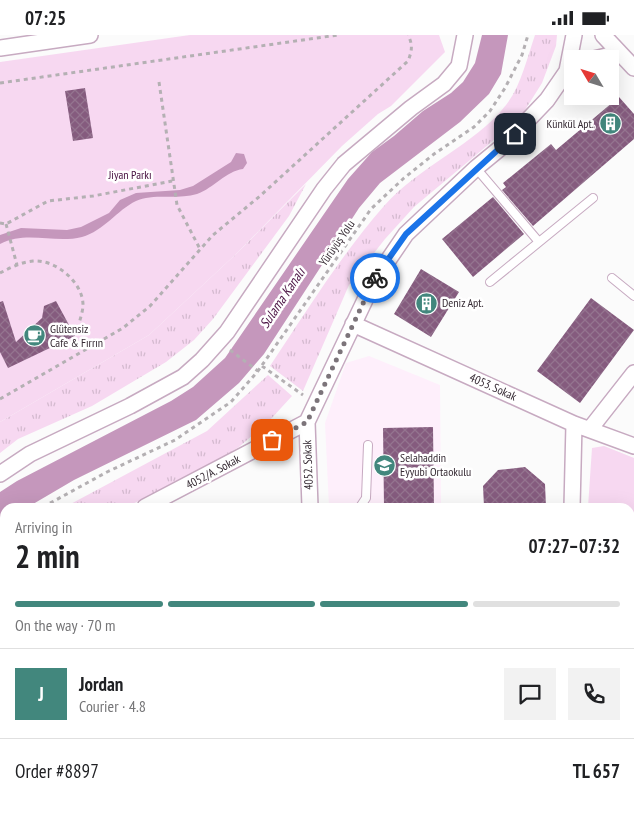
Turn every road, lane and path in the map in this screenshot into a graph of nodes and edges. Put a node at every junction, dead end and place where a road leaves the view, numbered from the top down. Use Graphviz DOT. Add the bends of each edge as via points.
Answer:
graph roads {
  1 [pos="90,35"];
  2 [pos="338,35"];
  3 [pos="408,35"];
  4 [pos="465,35"];
  5 [pos="528,35"];
  6 [pos="574,35"];
  7 [pos="603,35"];
  8 [pos="0,48"];
  9 [pos="572,50"];
  10 [pos="616,50"];
  11 [pos="619,53"];
  12 [pos="634,68"];
  13 [pos="564,78"];
  14 [pos="159,82"];
  15 [pos="0,83"];
  16 [pos="476,168"];
  17 [pos="172,181"];
  18 [pos="593,199"];
  19 [pos="0,223"];
  20 [pos="6,224"];
  21 [pos="539,243"];
  22 [pos="200,249"];
  23 [pos="17,265"];
  24 [pos="0,273"];
  25 [pos="612,278"];
  26 [pos="490,282"];
  27 [pos="634,297"];
  28 [pos="78,324"];
  29 [pos="353,324"];
  30 [pos="225,346"];
  31 [pos="262,366"];
  32 [pos="258,371"];
  33 [pos="634,373"];
  34 [pos="0,399"];
  35 [pos="316,404"];
  36 [pos="307,422"];
  37 [pos="574,424"];
  38 [pos="590,429"];
  39 [pos="368,445"];
  40 [pos="634,446"];
  41 [pos="0,475"];
  42 [pos="49,503"];
  43 [pos="153,503"];
  44 [pos="310,503"];
  45 [pos="363,503"];
  46 [pos="572,503"];
  1 -- 8 [label="street"];
  2 -- 15 [label="path"];
  3 -- 22 [label="path" via="412,52 408,61"];
  4 -- 41 [label="street" via="459,66 444,84 344,164 227,332 202,360 183,377 30,454"];
  5 -- 31 [label="path, Yürüyüş Yolu" via="522,55 490,111 474,127 404,178 370,209"];
  6 -- 9 [label="street, 4052. Sokak"];
  7 -- 10 [label="street"];
  11 -- 12 [label="street"];
  13 -- 16 [label="street, 4052. Sokak" via="504,145"];
  14 -- 17 [label="path"];
  16 -- 21 [label="lane"];
  16 -- 29 [label="street, 4052. Sokak" via="406,234 374,281"];
  17 -- 20 [label="path" via="48,201"];
  17 -- 22 [label="path" via="176,205"];
  18 -- 21 [label="lane"];
  19 -- 20 [label="path"];
  20 -- 23 [label="path"];
  21 -- 26 [label="lane"];
  22 -- 34 [label="path" via="150,306 123,328"];
  23 -- 24 [label="path"];
  23 -- 28 [label="path" via="46,261 61,270 78,287 83,305"];
  25 -- 27 [label="lane"];
  29 -- 35 [label="street, 4052. Sokak"];
  29 -- 37 [label="street, 4053. Sokak"];
  30 -- 32 [label="path"];
  31 -- 32 [label="path, Yürüyüş Yolu"];
  31 -- 35 [label="path"];
  32 -- 42 [label="path, Yürüyüş Yolu" via="231,402 206,421"];
  33 -- 38 [label="street"];
  35 -- 36 [label="street, 4052. Sokak"];
  36 -- 43 [label="street, 4052/A. Sokak"];
  36 -- 44 [label="street, 4052. Sokak"];
  37 -- 38 [label="street, 4053. Sokak"];
  37 -- 46 [label="street"];
  38 -- 40 [label="street, 4053. Sokak"];
  39 -- 45 [label="lane" via="366,498"];
}
